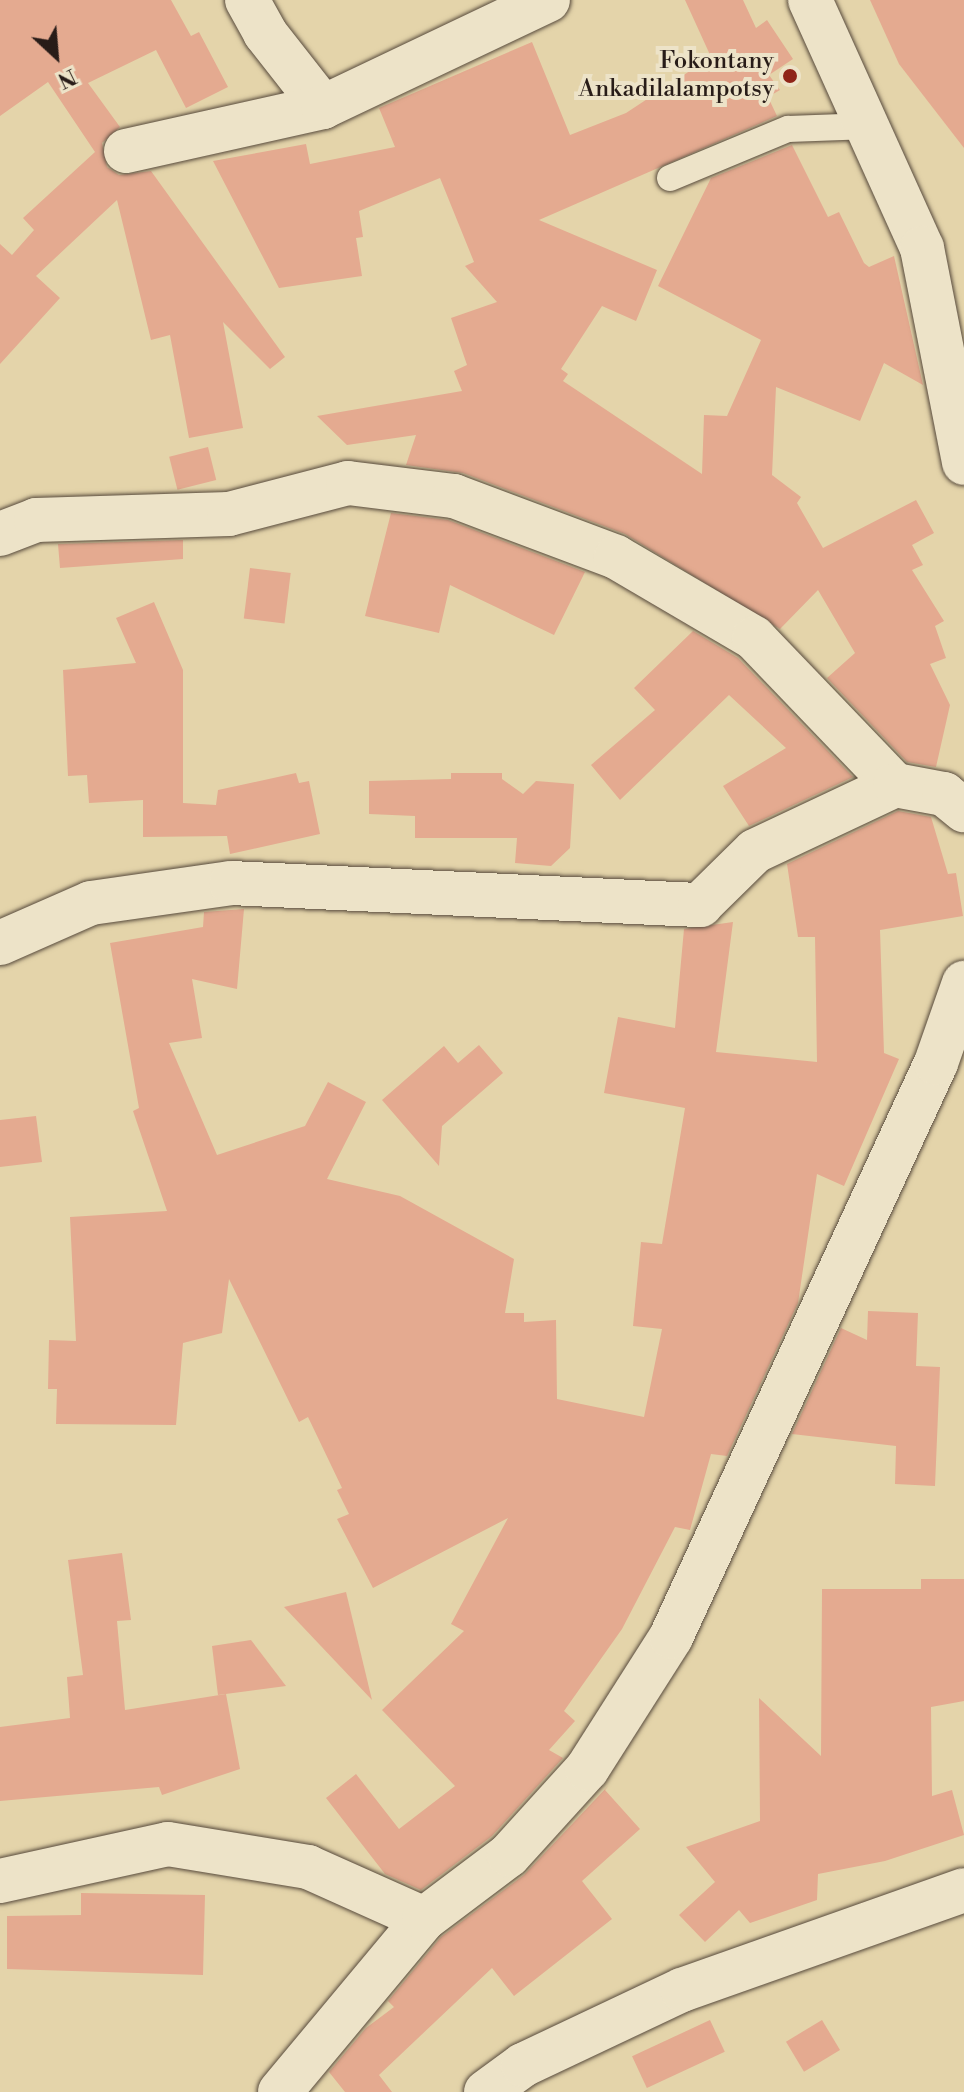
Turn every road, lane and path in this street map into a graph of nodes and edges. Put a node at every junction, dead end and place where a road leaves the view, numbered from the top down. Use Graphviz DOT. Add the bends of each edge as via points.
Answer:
graph roads {
  1 [pos="247,0"];
  2 [pos="548,0"];
  3 [pos="810,0"];
  4 [pos="323,107"];
  5 [pos="870,126"];
  6 [pos="126,151"];
  7 [pos="670,178"];
  8 [pos="964,463"];
  9 [pos="0,534"];
  10 [pos="895,785"];
  11 [pos="964,810"];
  12 [pos="0,943"];
  13 [pos="964,983"];
  14 [pos="0,1881"];
  15 [pos="964,1890"];
  16 [pos="424,1919"];
  17 [pos="280,2092"];
  18 [pos="486,2092"];
  1 -- 4 [label="street" via="265,33"];
  2 -- 4 [label="street"];
  3 -- 5 [label="street"];
  4 -- 6 [label="street"];
  5 -- 7 [label="lane" via="788,129"];
  5 -- 8 [label="street" via="922,248"];
  9 -- 10 [label="street" via="36,520 229,514 348,483 454,496 616,557 754,638"];
  10 -- 11 [label="street" via="944,794"];
  10 -- 12 [label="street" via="755,851 700,905 231,883 91,903"];
  13 -- 16 [label="street" via="936,1063 671,1637 587,1769 509,1855"];
  14 -- 16 [label="street" via="168,1844 308,1867"];
  15 -- 18 [label="street" via="682,1990 523,2065"];
  16 -- 17 [label="street"];
}
